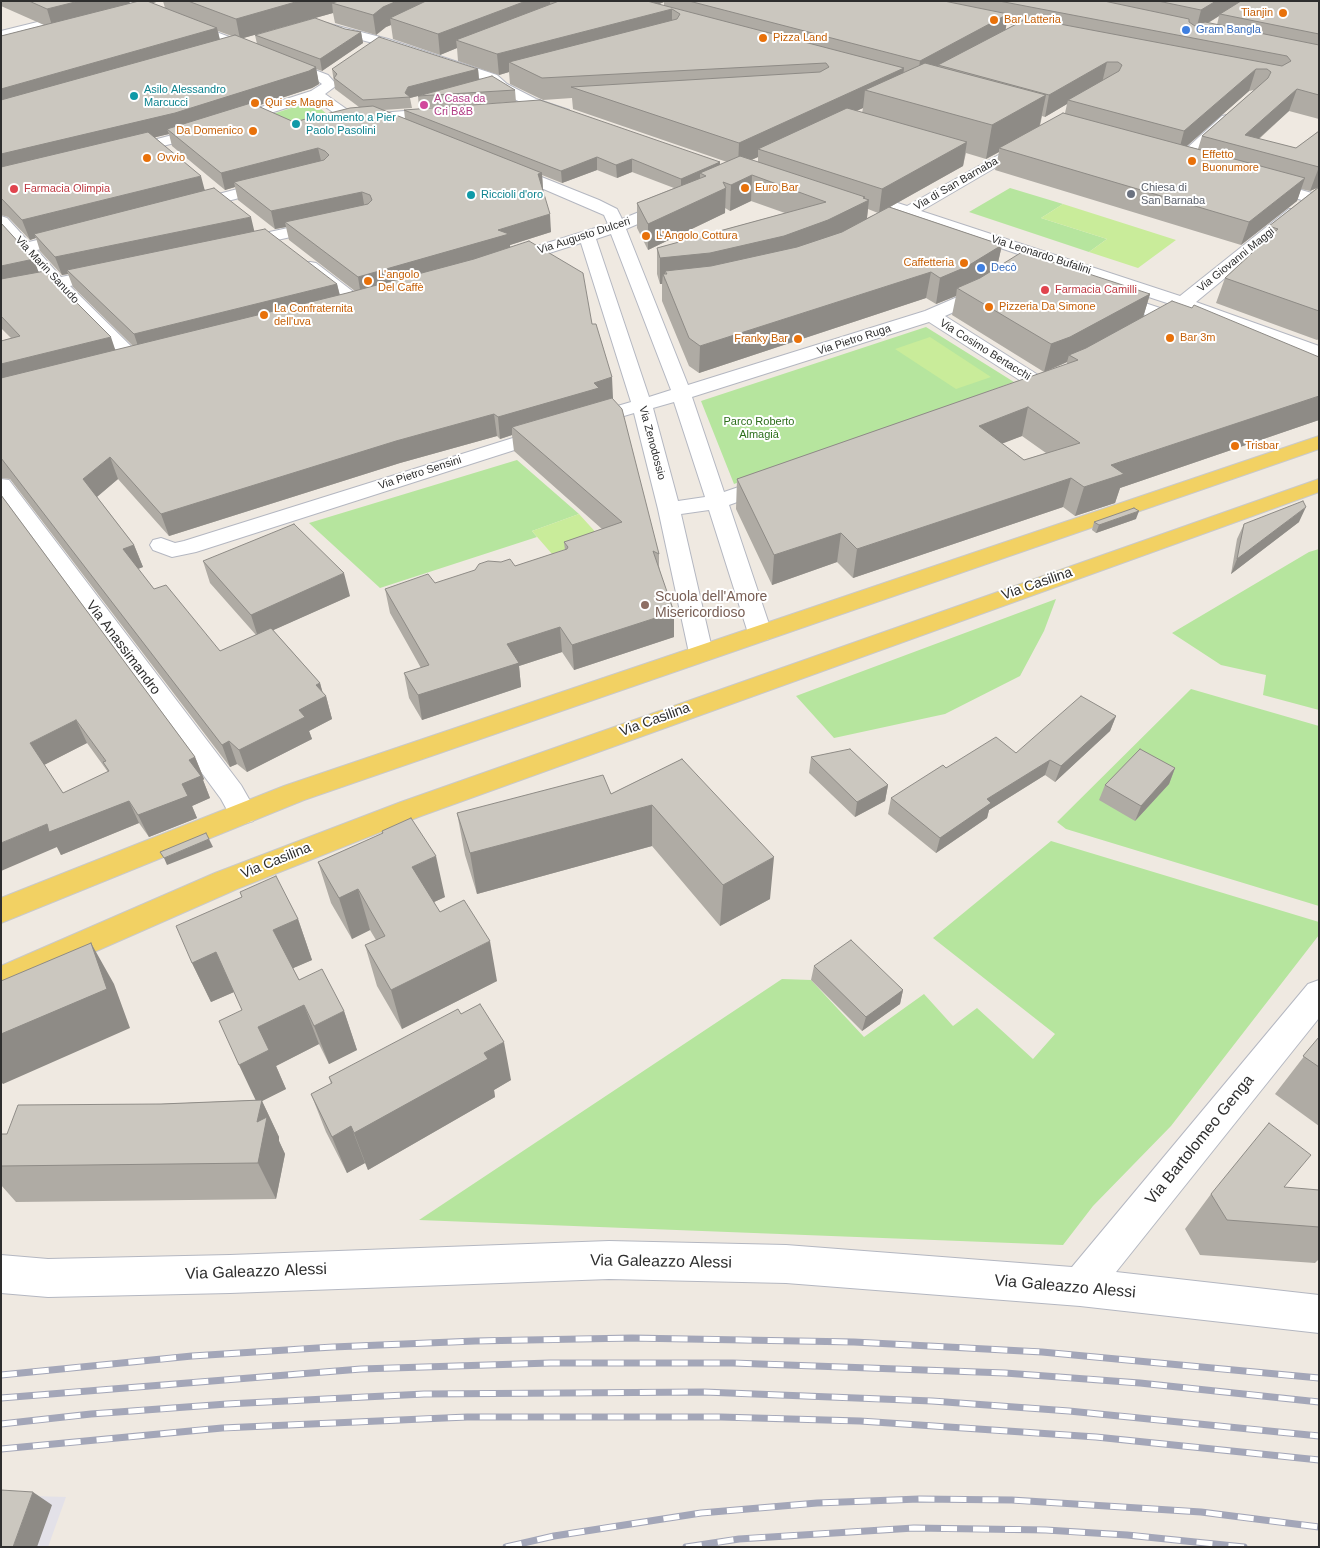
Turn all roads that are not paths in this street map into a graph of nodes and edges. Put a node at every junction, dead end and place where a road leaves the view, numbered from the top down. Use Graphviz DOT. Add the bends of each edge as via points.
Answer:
graph roads {
  1 [pos="126,3"];
  2 [pos="166,6"];
  3 [pos="149,10"];
  4 [pos="125,16"];
  5 [pos="10,18"];
  6 [pos="336,18"];
  7 [pos="31,28"];
  8 [pos="391,32"];
  9 [pos="1,35"];
  10 [pos="49,36"];
  11 [pos="36,39"];
  12 [pos="261,40"];
  13 [pos="376,41"];
  14 [pos="239,46"];
  15 [pos="364,50"];
  16 [pos="215,53"];
  17 [pos="457,54"];
  18 [pos="440,61"];
  19 [pos="513,76"];
  20 [pos="495,80"];
  21 [pos="477,85"];
  22 [pos="316,94"];
  23 [pos="420,100"];
  24 [pos="570,104"];
  25 [pos="542,106"];
  26 [pos="1241,107"];
  27 [pos="512,108"];
  28 [pos="453,111"];
  29 [pos="414,114"];
  30 [pos="380,118"];
  31 [pos="578,118"];
  32 [pos="409,129"];
  33 [pos="1041,135"];
  34 [pos="157,143"];
  35 [pos="170,154"];
  36 [pos="107,156"];
  37 [pos="1164,157"];
  38 [pos="967,161"];
  39 [pos="1180,162"];
  40 [pos="495,163"];
  41 [pos="986,166"];
  42 [pos="1199,167"];
  43 [pos="1246,180"];
  44 [pos="286,181"];
  45 [pos="207,186"];
  46 [pos="846,191"];
  47 [pos="688,197"];
  48 [pos="1317,197"];
  49 [pos="222,198"];
  50 [pos="236,209"];
  51 [pos="175,210"];
  52 [pos="908,212"];
  53 [pos="337,223"];
  54 [pos="257,226"];
  55 [pos="616,227"];
  56 [pos="5,229"];
  57 [pos="91,231"];
  58 [pos="271,237"];
  59 [pos="587,237"];
  60 [pos="26,248"];
  61 [pos="222,248"];
  62 [pos="1038,254"];
  63 [pos="999,261"];
  64 [pos="488,267"];
  65 [pos="1018,268"];
  66 [pos="126,269"];
  67 [pos="1036,274"];
  68 [pos="58,284"];
  69 [pos="1091,292"];
  70 [pos="1,295"];
  71 [pos="377,299"];
  72 [pos="1183,303"];
  73 [pos="358,304"];
  74 [pos="334,310"];
  75 [pos="931,315"];
  76 [pos="1165,316"];
  77 [pos="1199,328"];
  78 [pos="1138,333"];
  79 [pos="1319,353"];
  80 [pos="116,366"];
  81 [pos="1038,384"];
  82 [pos="681,394"];
  83 [pos="642,404"];
  84 [pos="1319,442"];
  85 [pos="788,476"];
  86 [pos="1,485"];
  87 [pos="1319,485"];
  88 [pos="717,502"];
  89 [pos="669,509"];
  90 [pos="161,545"];
  91 [pos="760,633"];
  92 [pos="701,653"];
  93 [pos="243,813"];
  94 [pos="1,911"];
  95 [pos="1,980"];
  96 [pos="1319,994"];
  97 [pos="1,1274"];
  98 [pos="1080,1287"];
  99 [pos="1319,1314"];
  1 -- 3 [label="street"];
  2 -- 3 [label="street"];
  3 -- 4 [label="street"];
  3 -- 14 [label="street"];
  5 -- 7 [label="street"];
  6 -- 13 [label="street" via="317,23"];
  7 -- 9 [label="street"];
  7 -- 10 [label="street"];
  7 -- 10 [label="street" via="87,20"];
  8 -- 13 [label="street"];
  10 -- 11 [label="street"];
  12 -- 14 [label="street"];
  13 -- 15 [label="street"];
  13 -- 18 [label="street"];
  14 -- 16 [label="street"];
  14 -- 22 [label="street" via="328,75 330,85"];
  17 -- 18 [label="street"];
  18 -- 20 [label="street"];
  19 -- 20 [label="street"];
  20 -- 21 [label="street"];
  20 -- 25 [label="street" via="502,87"];
  22 -- 30 [label="street" via="350,118"];
  22 -- 34 [label="street"];
  23 -- 29 [label="street" via="412,105"];
  24 -- 25 [label="street"];
  25 -- 27 [label="street"];
  25 -- 31 [label="street"];
  26 -- 39 [label="street"];
  28 -- 29 [label="street"];
  29 -- 30 [label="street"];
  30 -- 32 [label="street"];
  33 -- 41 [label="street, Via di San Barnaba"];
  34 -- 35 [label="street"];
  34 -- 36 [label="street"];
  37 -- 39 [label="street"];
  38 -- 41 [label="street"];
  39 -- 42 [label="street"];
  40 -- 55 [label="street" via="606,209"];
  41 -- 52 [label="street, Via di San Barnaba"];
  43 -- 48 [label="street"];
  44 -- 49 [label="street"];
  45 -- 49 [label="street"];
  46 -- 52 [label="street, Via Leonardo Bufalini"];
  47 -- 55 [label="street, Via Augusto Dulceri"];
  48 -- 72 [label="street, Via Giovanni Maggi"];
  49 -- 50 [label="street"];
  49 -- 51 [label="street"];
  52 -- 62 [label="street, Via Leonardo Bufalini"];
  53 -- 58 [label="street"];
  54 -- 58 [label="street"];
  55 -- 59 [label="street, Via Augusto Dulceri"];
  55 -- 82 [label="street" via="651,292"];
  56 -- 60 [label="street, Via Marin Sanudo"];
  57 -- 60 [label="street"];
  58 -- 61 [label="street"];
  58 -- 73 [label="street"];
  59 -- 64 [label="street, Via Augusto Dulceri"];
  59 -- 83 [label="street, Via Zenodossio"];
  60 -- 68 [label="street, Via Marin Sanudo"];
  62 -- 65 [label="street, Via Pietro Ruga"];
  62 -- 72 [label="street, Via Leonardo Bufalini"];
  63 -- 65 [label="street, Via Leonardo Bufalini"];
  65 -- 67 [label="street, Via Leonardo Bufalini"];
  65 -- 75 [label="street, Via Pietro Ruga" via="968,299"];
  66 -- 68 [label="street"];
  68 -- 70 [label="street"];
  68 -- 80 [label="street, Via Marin Sanudo" via="143,359"];
  69 -- 76 [label="street, Via Leonardo Bufalini"];
  71 -- 73 [label="street"];
  72 -- 76 [label="street, Via Giovanni Maggi"];
  72 -- 79 [label="street, Via Leonardo Bufalini"];
  73 -- 74 [label="street"];
  75 -- 81 [label="street, Via Cosimo Bertacchi"];
  75 -- 82 [label="street, Via Pietro Ruga"];
  76 -- 77 [label="street, Via Leonardo Bufalini"];
  76 -- 78 [label="street"];
  82 -- 83 [label="street, Via Pietro Sensini"];
  82 -- 88 [label="street"];
  83 -- 89 [label="street, Via Zenodossio"];
  83 -- 90 [label="street, Via Pietro Sensini" via="188,548 172,550"];
  84 -- 91 [label="main road"];
  85 -- 88 [label="street"];
  86 -- 93 [label="street, Via Anassimandro" via="231,792"];
  87 -- 95 [label="main road, Via Casilina" via="403,812 226,882"];
  88 -- 89 [label="street"];
  88 -- 91 [label="street"];
  89 -- 92 [label="street, Via Zenodossio"];
  91 -- 92 [label="main road"];
  92 -- 93 [label="main road"];
  93 -- 94 [label="main road"];
  96 -- 98 [label="street, Via Bartolomeo Genga"];
  97 -- 98 [label="street, Via Galeazzo Alessi" via="58,1278 609,1260 786,1264"];
  98 -- 99 [label="street, Via Galeazzo Alessi"];
}
